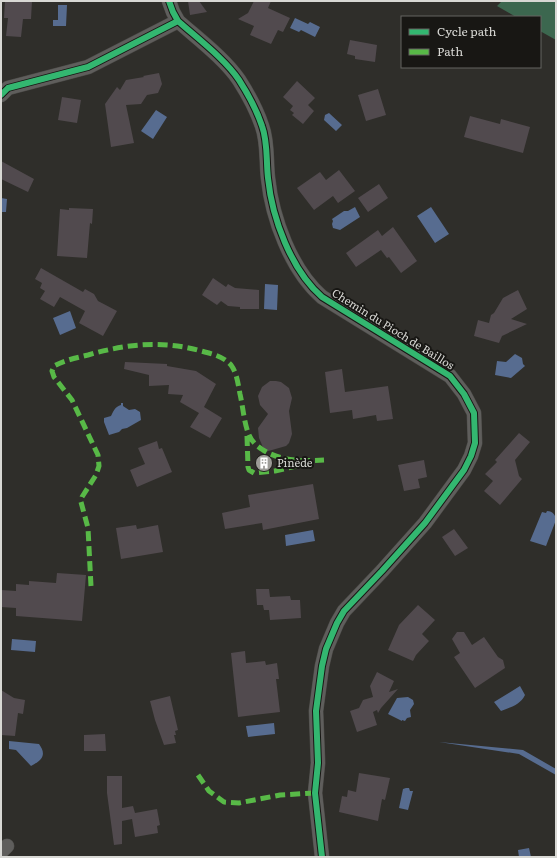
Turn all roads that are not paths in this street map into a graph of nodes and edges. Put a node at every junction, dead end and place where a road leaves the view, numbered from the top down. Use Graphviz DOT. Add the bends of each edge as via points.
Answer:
graph roads {
  1 [pos="169,1"];
  2 [pos="178,21"];
  3 [pos="1,95"];
  4 [pos="322,857"];
  1 -- 2 [label="street, Chemin du Pioch de Baillos"];
  2 -- 3 [label="street" via="88,66 8,88"];
  2 -- 4 [label="street, Chemin du Pioch de Baillos" via="239,79 262,124 276,220 284,241 308,282 322,297 450,376 474,413 475,443 464,470 425,523 344,611 326,649 316,711 318,763 315,793"];
}
